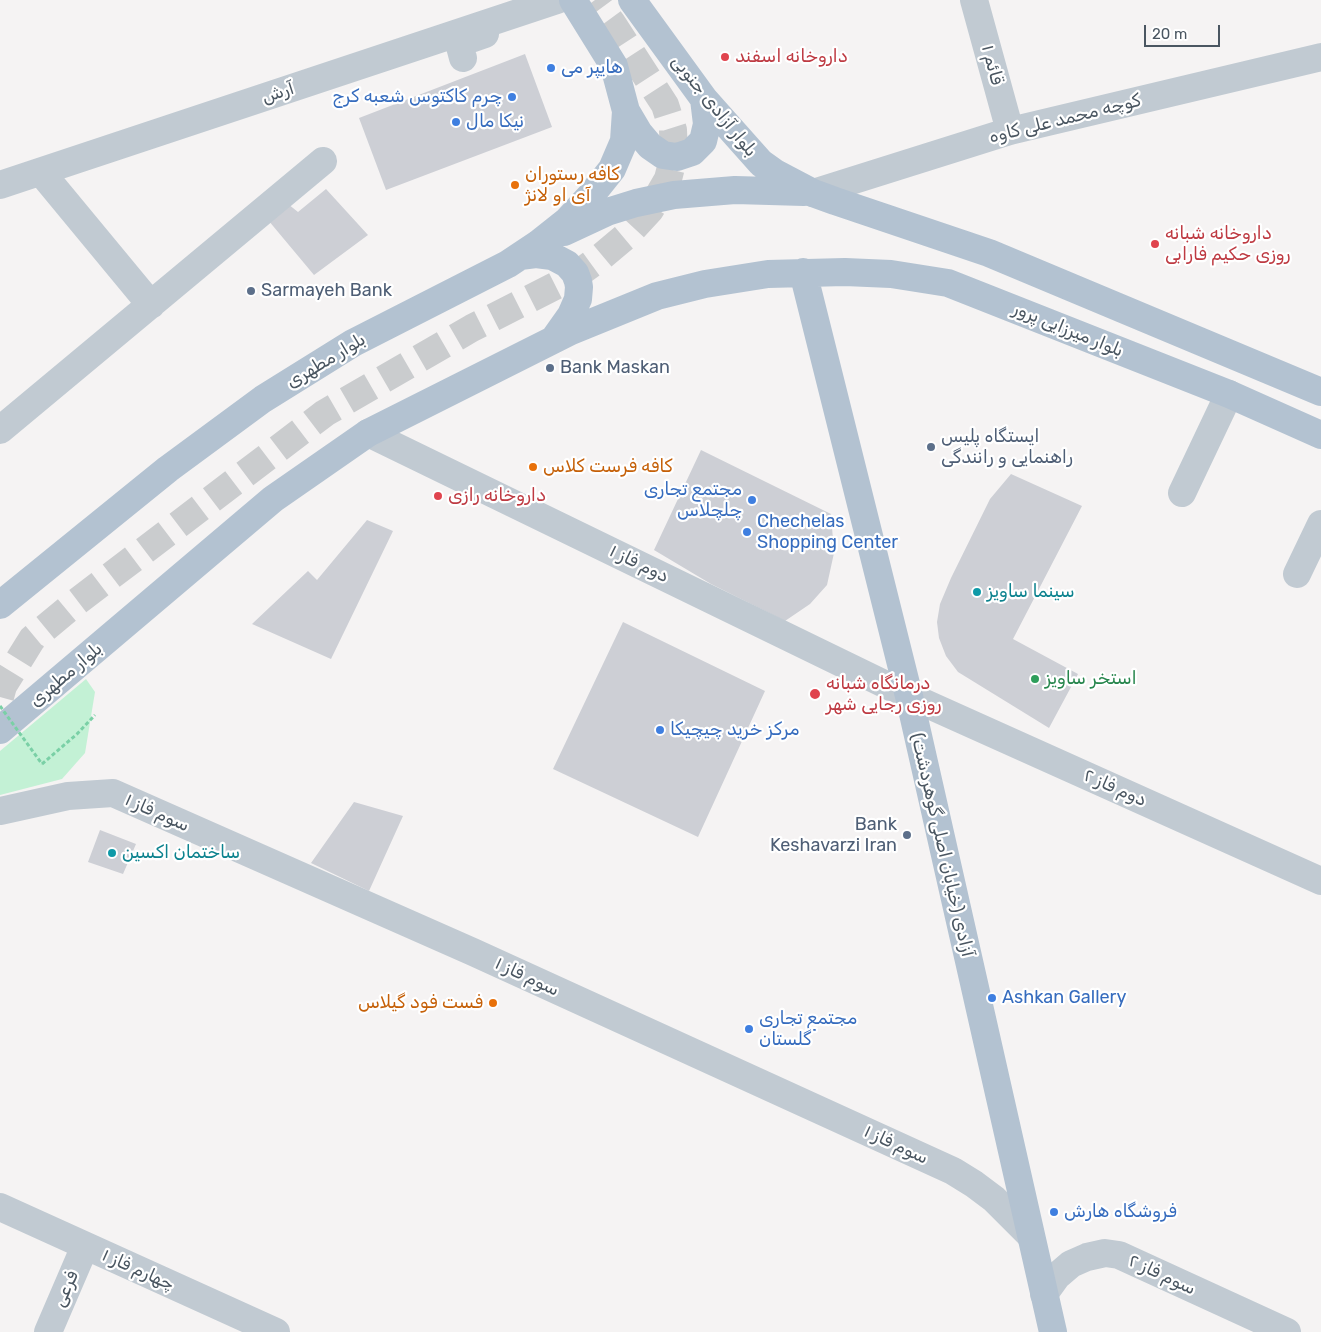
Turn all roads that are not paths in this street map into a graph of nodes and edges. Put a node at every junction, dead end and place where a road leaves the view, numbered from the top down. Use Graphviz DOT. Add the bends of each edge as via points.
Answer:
graph roads {
  1 [pos="632,0"];
  2 [pos="974,0"];
  3 [pos="569,2"];
  4 [pos="1321,57"];
  5 [pos="463,58"];
  6 [pos="704,99"];
  7 [pos="626,111"];
  8 [pos="1010,131"];
  9 [pos="323,161"];
  10 [pos="41,172"];
  11 [pos="0,185"];
  12 [pos="813,192"];
  13 [pos="529,250"];
  14 [pos="803,272"];
  15 [pos="151,304"];
  16 [pos="554,339"];
  17 [pos="1321,392"];
  18 [pos="1229,394"];
  19 [pos="0,430"];
  20 [pos="368,433"];
  21 [pos="1321,435"];
  22 [pos="1182,493"];
  23 [pos="1321,524"];
  24 [pos="1297,574"];
  25 [pos="0,605"];
  26 [pos="909,696"];
  27 [pos="0,730"];
  28 [pos="0,810"];
  29 [pos="1321,881"];
  30 [pos="0,1207"];
  31 [pos="1030,1235"];
  32 [pos="85,1246"];
  33 [pos="1044,1294"];
  34 [pos="48,1332"];
  35 [pos="276,1332"];
  36 [pos="1053,1332"];
  37 [pos="1287,1332"];
  1 -- 6 [label="main road, بلوار آزادی جنوبی"];
  2 -- 8 [label="street, قائم ۱"];
  3 -- 5 [label="street" via="459,43"];
  3 -- 7 [label="main road" via="614,66"];
  3 -- 10 [label="street, آرش"];
  4 -- 8 [label="street, کوچه محمد علی کاوه"];
  6 -- 7 [label="main road" via="707,124 704,140 692,152 677,157 663,155 650,146"];
  6 -- 12 [label="main road, بلوار آزادی جنوبی" via="761,163"];
  7 -- 13 [label="main road, بلوار مطهری" via="624,141 612,169 567,221"];
  8 -- 12 [label="street, کوچه محمد علی کاوه"];
  9 -- 15 [label="street"];
  10 -- 11 [label="street, آرش"];
  10 -- 15 [label="street"];
  12 -- 13 [label="main road" via="735,190 674,195 607,212"];
  12 -- 17 [label="main road" via="989,253"];
  13 -- 16 [label="main road" via="567,264 578,281 578,300"];
  13 -- 25 [label="main road, بلوار مطهری" via="508,264 353,343 263,399 168,468"];
  14 -- 16 [label="main road, بلوار میرزایی پرور" via="737,278 657,296"];
  14 -- 18 [label="main road, بلوار میرزایی پرور" via="891,274 948,283"];
  14 -- 26 [label="main road, آزادی (خیابان اصلی گوهردشت)"];
  15 -- 19 [label="street"];
  16 -- 20 [label="main road, بلوار مطهری"];
  18 -- 21 [label="main road, بلوار میرزایی پرور"];
  18 -- 22 [label="street"];
  20 -- 26 [label="street, دوم فاز ۱"];
  20 -- 27 [label="main road, بلوار مطهری" via="273,498"];
  23 -- 24 [label="street"];
  26 -- 29 [label="street, دوم فاز ۲"];
  26 -- 31 [label="main road, آزادی (خیابان اصلی گوهردشت)"];
  28 -- 31 [label="street, سوم فاز ۱" via="68,796 113,793 473,952 953,1171 994,1199"];
  30 -- 32 [label="street, چهارم فاز ۱"];
  31 -- 33 [label="main road, آزادی (خیابان اصلی گوهردشت)"];
  32 -- 34 [label="street, فرعی"];
  32 -- 35 [label="street, چهارم فاز ۱"];
  33 -- 36 [label="main road, آزادی (خیابان اصلی گوهردشت)"];
  33 -- 37 [label="street, سوم فاز ۲" via="1071,1264 1087,1257 1112,1254"];
}
